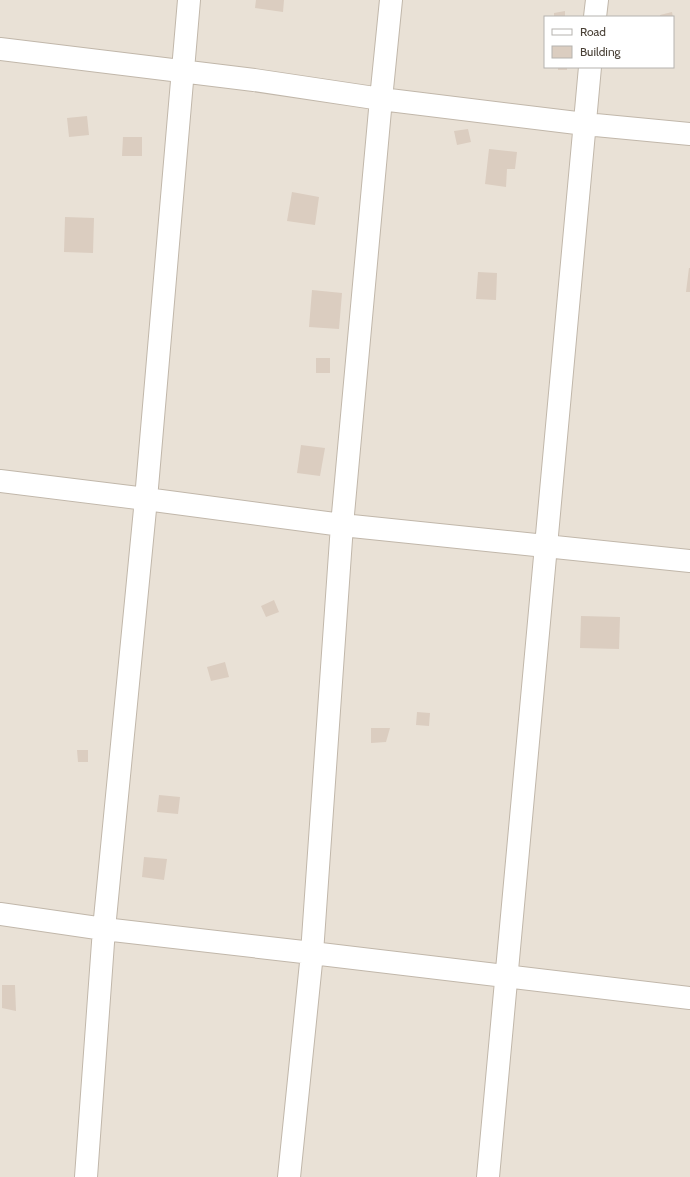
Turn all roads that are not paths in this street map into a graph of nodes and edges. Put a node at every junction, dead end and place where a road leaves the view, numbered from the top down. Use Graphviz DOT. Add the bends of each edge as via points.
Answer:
graph roads {
  1 [pos="189,0"];
  2 [pos="392,0"];
  3 [pos="597,0"];
  4 [pos="596,16"];
  5 [pos="0,49"];
  6 [pos="590,68"];
  7 [pos="183,71"];
  8 [pos="381,99"];
  9 [pos="585,124"];
  10 [pos="690,134"];
  11 [pos="0,481"];
  12 [pos="146,499"];
  13 [pos="342,525"];
  14 [pos="545,545"];
  15 [pos="690,561"];
  16 [pos="0,914"];
  17 [pos="104,929"];
  18 [pos="312,953"];
  19 [pos="506,976"];
  20 [pos="690,998"];
  21 [pos="86,1177"];
  22 [pos="290,1177"];
  23 [pos="488,1177"];
  1 -- 7 [label="street"];
  2 -- 8 [label="street"];
  3 -- 4 [label="street"];
  5 -- 7 [label="street"];
  6 -- 9 [label="street"];
  7 -- 8 [label="street"];
  7 -- 12 [label="street"];
  8 -- 9 [label="street"];
  8 -- 13 [label="street"];
  9 -- 10 [label="street"];
  9 -- 14 [label="street"];
  11 -- 12 [label="street"];
  12 -- 13 [label="street"];
  12 -- 17 [label="street"];
  13 -- 14 [label="street"];
  13 -- 18 [label="street"];
  14 -- 15 [label="street"];
  14 -- 19 [label="street"];
  16 -- 17 [label="street"];
  17 -- 18 [label="street"];
  17 -- 21 [label="street"];
  18 -- 19 [label="street"];
  18 -- 22 [label="street"];
  19 -- 20 [label="street"];
  19 -- 23 [label="street"];
}
